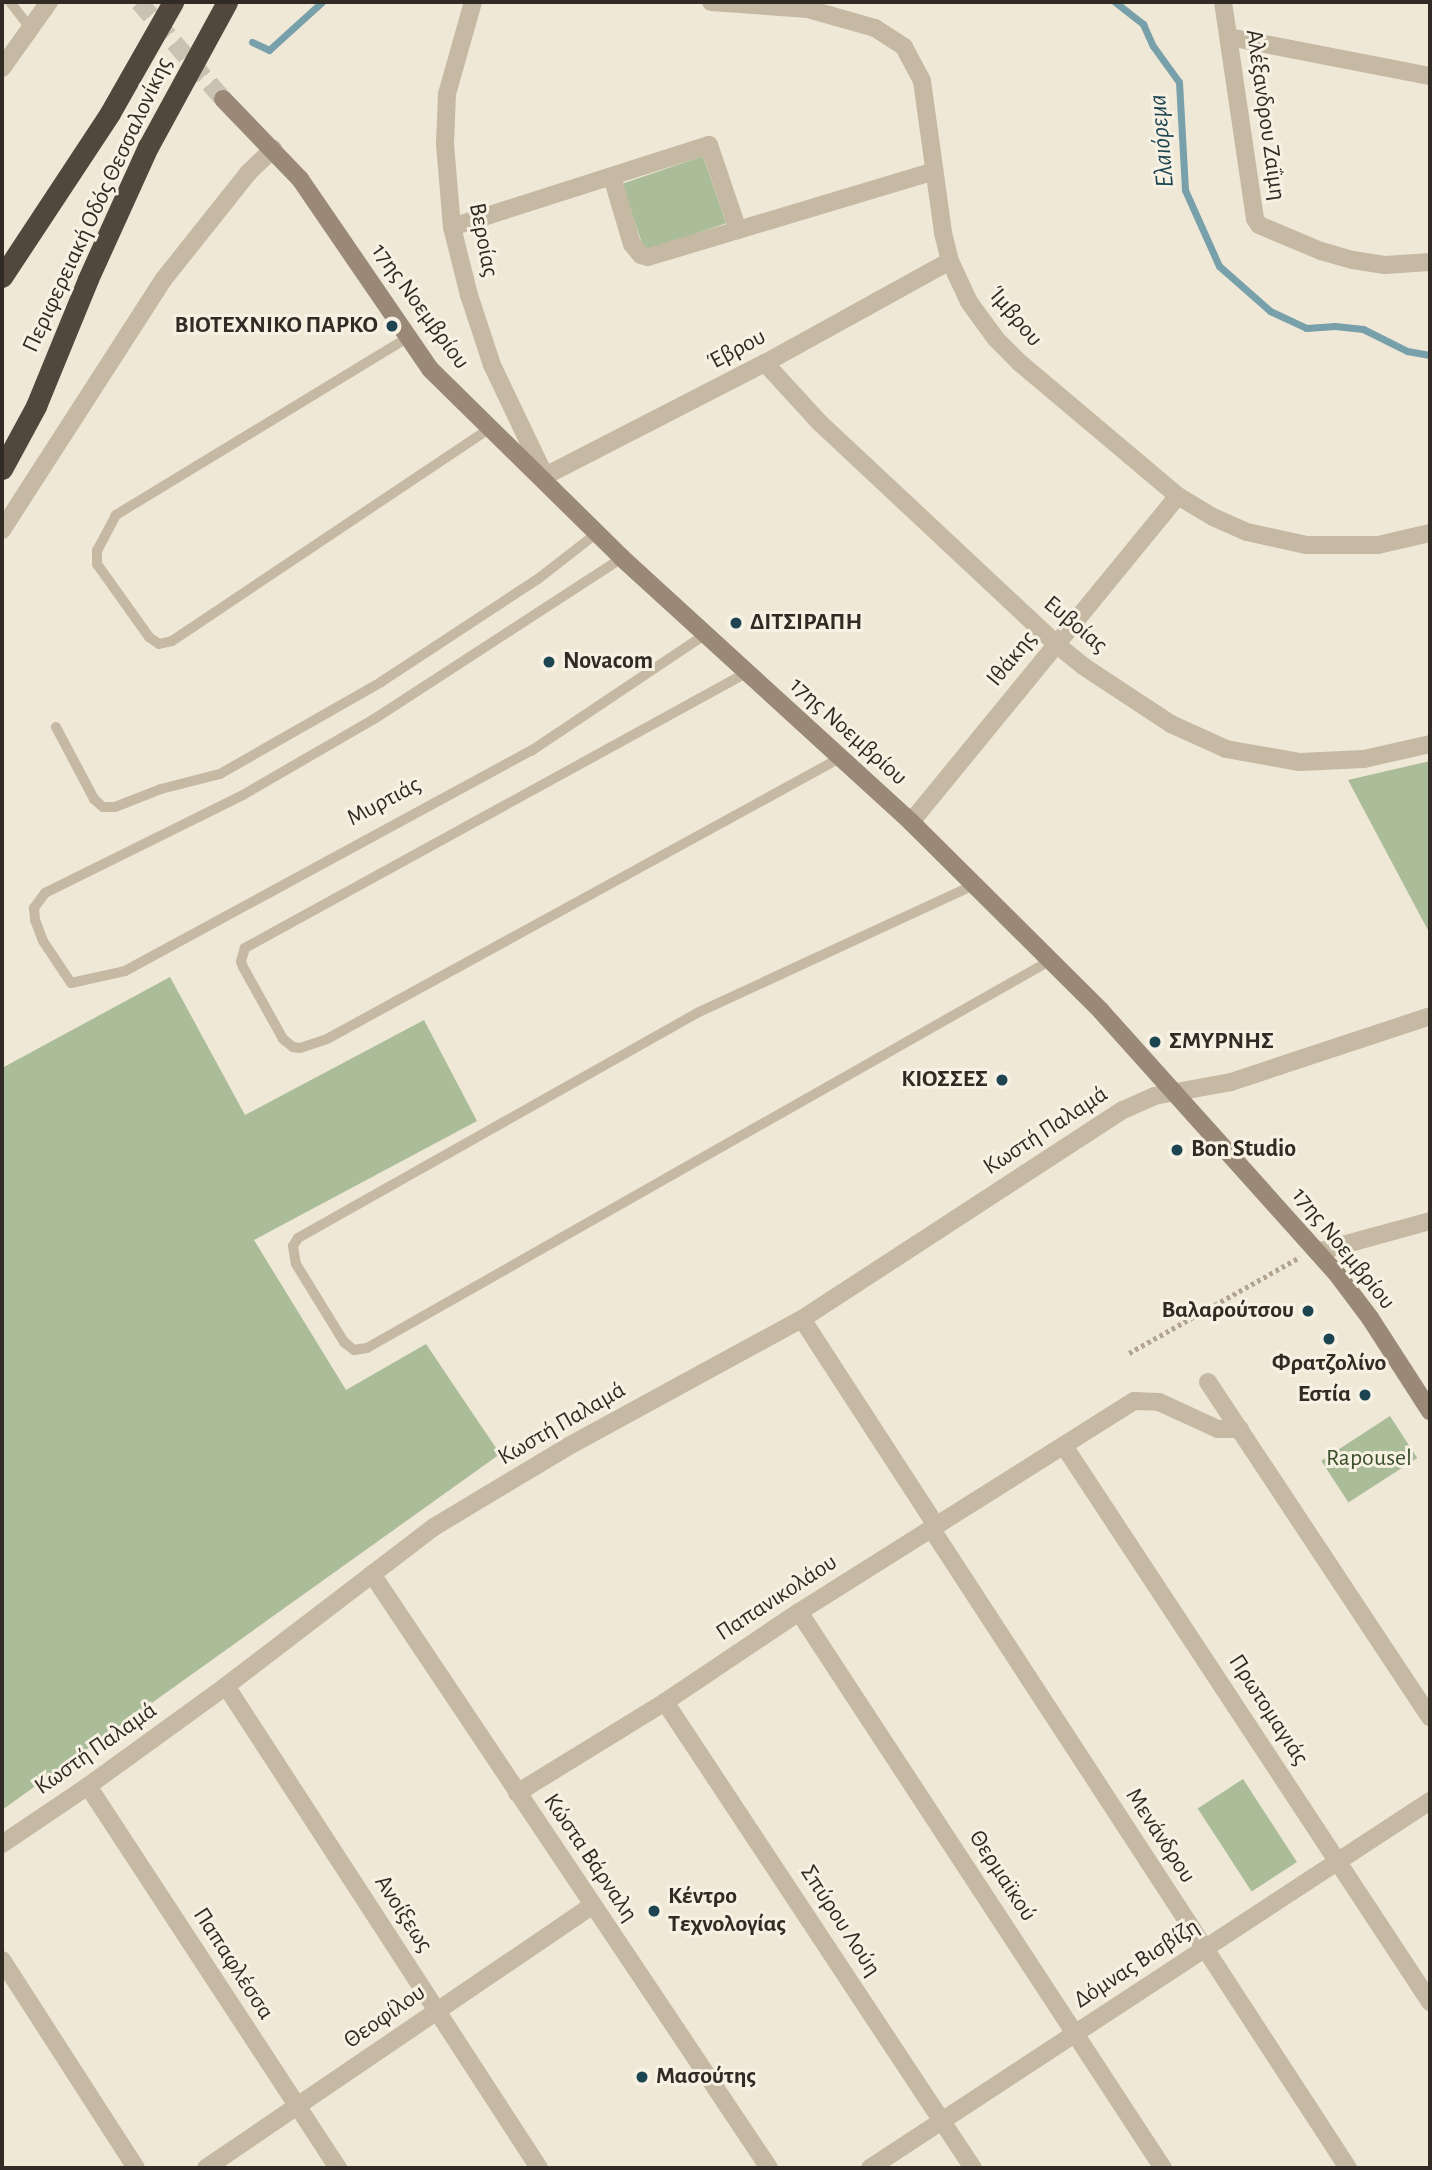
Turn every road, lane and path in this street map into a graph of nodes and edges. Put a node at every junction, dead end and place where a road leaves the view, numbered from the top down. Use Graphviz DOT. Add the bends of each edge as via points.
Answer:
graph roads {
  1 [pos="10,2"];
  2 [pos="49,2"];
  3 [pos="173,2"];
  4 [pos="227,2"];
  5 [pos="473,2"];
  6 [pos="711,2"];
  7 [pos="1223,2"];
  8 [pos="30,28"];
  9 [pos="1229,37"];
  10 [pos="2,68"];
  11 [pos="1430,76"];
  12 [pos="223,99"];
  13 [pos="273,149"];
  14 [pos="934,171"];
  15 [pos="612,177"];
  16 [pos="452,227"];
  17 [pos="738,230"];
  18 [pos="950,261"];
  19 [pos="1430,262"];
  20 [pos="2,277"];
  21 [pos="407,338"];
  22 [pos="765,363"];
  23 [pos="489,429"];
  24 [pos="2,469"];
  25 [pos="545,476"];
  26 [pos="1178,496"];
  27 [pos="2,530"];
  28 [pos="597,533"];
  29 [pos="1430,533"];
  30 [pos="622,558"];
  31 [pos="704,635"];
  32 [pos="1056,644"];
  33 [pos="746,673"];
  34 [pos="56,727"];
  35 [pos="1430,744"];
  36 [pos="840,758"];
  37 [pos="911,822"];
  38 [pos="976,884"];
  39 [pos="1051,960"];
  40 [pos="1430,1016"];
  41 [pos="1174,1091"];
  42 [pos="1430,1222"];
  43 [pos="1317,1252"];
  44 [pos="802,1319"];
  45 [pos="1129,1353"];
  46 [pos="1208,1382"];
  47 [pos="1430,1411"];
  48 [pos="1240,1429"];
  49 [pos="1064,1446"];
  50 [pos="934,1527"];
  51 [pos="372,1574"];
  52 [pos="799,1612"];
  53 [pos="226,1686"];
  54 [pos="665,1702"];
  55 [pos="1430,1717"];
  56 [pos="88,1786"];
  57 [pos="517,1793"];
  58 [pos="1430,1801"];
  59 [pos="2,1844"];
  60 [pos="1338,1861"];
  61 [pos="592,1906"];
  62 [pos="1203,1950"];
  63 [pos="2,1960"];
  64 [pos="1430,2002"];
  65 [pos="437,2011"];
  66 [pos="1076,2033"];
  67 [pos="298,2107"];
  68 [pos="942,2121"];
  69 [pos="136,2168"];
  70 [pos="206,2168"];
  71 [pos="338,2168"];
  72 [pos="539,2168"];
  73 [pos="769,2168"];
  74 [pos="870,2168"];
  75 [pos="973,2168"];
  76 [pos="1163,2168"];
  77 [pos="1349,2168"];
  1 -- 8 [label="lane"];
  2 -- 8 [label="street"];
  3 -- 20 [label="highway, Περιφερειακή Οδός Θεσσαλονίκης" via="110,113"];
  4 -- 24 [label="highway, Περιφερειακή Οδός Θεσσαλονίκης" via="148,147 36,406"];
  5 -- 16 [label="street, Βεροίας" via="447,94 445,144"];
  6 -- 14 [label="street, Ίμβρου" via="808,9 874,28 895,40 910,56 922,81"];
  7 -- 9 [label="street, Αλέξανδρου Ζαΐμη"];
  8 -- 10 [label="street"];
  9 -- 11 [label="street"];
  9 -- 19 [label="street, Αλέξανδρου Ζαΐμη" via="1259,225 1353,260 1385,265"];
  12 -- 13 [label="street, 17ης Νοεμβρίου"];
  13 -- 21 [label="street, 17ης Νοεμβρίου" via="324,212"];
  13 -- 27 [label="street" via="248,173 163,280"];
  14 -- 17 [label="street"];
  14 -- 18 [label="street, Ίμβρου"];
  15 -- 16 [label="street"];
  15 -- 17 [label="street" via="632,244 641,255 655,256"];
  15 -- 17 [label="street" via="709,145"];
  16 -- 25 [label="street, Βεροίας" via="492,365"];
  18 -- 22 [label="street, Έβρου"];
  18 -- 26 [label="street, Ίμβρου" via="969,302 1008,351"];
  21 -- 23 [label="street, 17ης Νοεμβρίου" via="430,369"];
  21 -- 23 [label="lane" via="116,515 97,550 97,564 149,637 159,644 172,641"];
  22 -- 25 [label="street, Έβρου"];
  22 -- 32 [label="street, Ευβοίας" via="819,422"];
  23 -- 28 [label="street, 17ης Νοεμβρίου"];
  26 -- 29 [label="street, Ίμβρου" via="1241,529 1306,545 1378,545"];
  26 -- 32 [label="street, Ιθάκης"];
  28 -- 30 [label="street, 17ης Νοεμβρίου"];
  28 -- 34 [label="lane" via="538,579 381,682 220,774 161,789 116,807 103,807 94,799"];
  30 -- 31 [label="street, 17ης Νοεμβρίου"];
  30 -- 31 [label="lane, Μυρτιάς" via="374,719 255,788 45,893 34,908 35,920 71,983 125,971 519,757"];
  31 -- 33 [label="street, 17ης Νοεμβρίου"];
  32 -- 35 [label="street, Ευβοίας" via="1171,724 1237,752 1281,760 1336,762"];
  32 -- 37 [label="street, Ιθάκης"];
  33 -- 36 [label="street, 17ης Νοεμβρίου"];
  33 -- 36 [label="lane" via="250,944 241,961 283,1039 300,1048 327,1039"];
  36 -- 37 [label="street, 17ης Νοεμβρίου"];
  37 -- 38 [label="street, 17ης Νοεμβρίου"];
  38 -- 39 [label="street, 17ης Νοεμβρίου"];
  38 -- 39 [label="lane" via="699,1012 298,1238 293,1253 296,1264 344,1342 354,1350 367,1348"];
  39 -- 41 [label="street, 17ης Νοεμβρίου"];
  40 -- 41 [label="street, Κωστή Παλαμά" via="1231,1082"];
  41 -- 43 [label="street, 17ης Νοεμβρίου"];
  41 -- 44 [label="street, Κωστή Παλαμά" via="1123,1110"];
  42 -- 43 [label="street"];
  43 -- 45 [label="path" via="1302,1256"];
  43 -- 47 [label="street, 17ης Νοεμβρίου" via="1358,1301"];
  44 -- 50 [label="street, Μενάνδρου"];
  44 -- 51 [label="street, Κωστή Παλαμά" via="447,1518"];
  46 -- 48 [label="street"];
  48 -- 49 [label="street, Παπανικολάου" via="1209,1426 1159,1402 1141,1399"];
  48 -- 55 [label="street"];
  49 -- 50 [label="street, Παπανικολάου"];
  49 -- 60 [label="street, Πρωτομαγιάς"];
  50 -- 52 [label="street, Παπανικολάου"];
  50 -- 62 [label="street, Μενάνδρου"];
  51 -- 53 [label="street, Κωστή Παλαμά"];
  51 -- 57 [label="street, Κώστα Βάρναλη"];
  52 -- 54 [label="street, Παπανικολάου"];
  52 -- 66 [label="street, Θερμαϊκού"];
  53 -- 56 [label="street, Κωστή Παλαμά"];
  53 -- 65 [label="street, Ανοίξεως"];
  54 -- 57 [label="street, Παπανικολάου"];
  54 -- 68 [label="street, Σπύρου Λούη"];
  56 -- 59 [label="street, Κωστή Παλαμά"];
  56 -- 67 [label="street, Παπαφλέσσα"];
  57 -- 61 [label="street, Κώστα Βάρναλη"];
  58 -- 60 [label="street, Δόμνας Βισβίζη"];
  60 -- 62 [label="street, Δόμνας Βισβίζη"];
  60 -- 64 [label="street, Πρωτομαγιάς"];
  61 -- 65 [label="street, Θεοφίλου"];
  61 -- 73 [label="street, Κώστα Βάρναλη"];
  62 -- 66 [label="street, Δόμνας Βισβίζη"];
  62 -- 77 [label="street, Μενάνδρου"];
  63 -- 69 [label="street"];
  65 -- 67 [label="street, Θεοφίλου"];
  65 -- 72 [label="street, Ανοίξεως"];
  66 -- 68 [label="street, Δόμνας Βισβίζη"];
  66 -- 76 [label="street, Θερμαϊκού"];
  67 -- 70 [label="street, Θεοφίλου"];
  67 -- 71 [label="street, Παπαφλέσσα"];
  68 -- 74 [label="street, Δόμνας Βισβίζη"];
  68 -- 75 [label="street, Σπύρου Λούη"];
}
